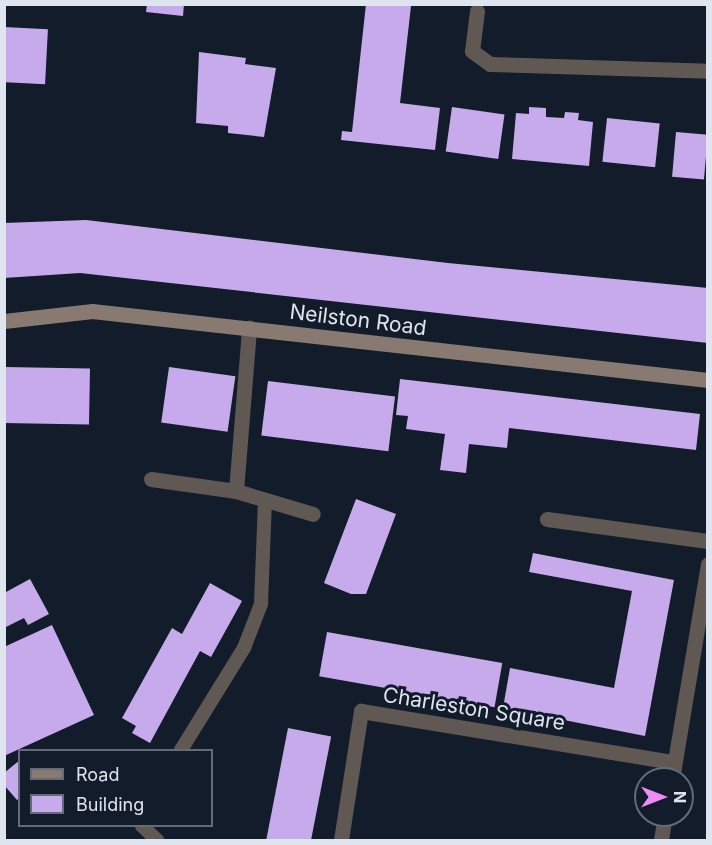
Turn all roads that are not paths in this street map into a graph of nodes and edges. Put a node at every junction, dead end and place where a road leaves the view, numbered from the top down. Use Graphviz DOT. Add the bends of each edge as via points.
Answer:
graph roads {
  1 [pos="477,11"];
  2 [pos="708,71"];
  3 [pos="4,321"];
  4 [pos="249,328"];
  5 [pos="708,380"];
  6 [pos="151,479"];
  7 [pos="236,491"];
  8 [pos="265,500"];
  9 [pos="313,514"];
  10 [pos="547,519"];
  11 [pos="708,541"];
  12 [pos="708,564"];
  13 [pos="182,749"];
  14 [pos="674,762"];
  15 [pos="673,767"];
  16 [pos="144,827"];
  17 [pos="157,840"];
  18 [pos="341,840"];
  1 -- 2 [label="street" via="472,51 490,64"];
  3 -- 4 [label="main road, Neilston Road" via="93,311"];
  4 -- 5 [label="main road, Neilston Road"];
  4 -- 7 [label="street"];
  6 -- 7 [label="street"];
  7 -- 8 [label="street"];
  8 -- 9 [label="street"];
  8 -- 13 [label="lane" via="261,604 244,648"];
  10 -- 11 [label="street"];
  12 -- 14 [label="street"];
  14 -- 15 [label="street"];
  14 -- 18 [label="street, Charleston Square" via="361,711"];
  16 -- 17 [label="lane"];
}
